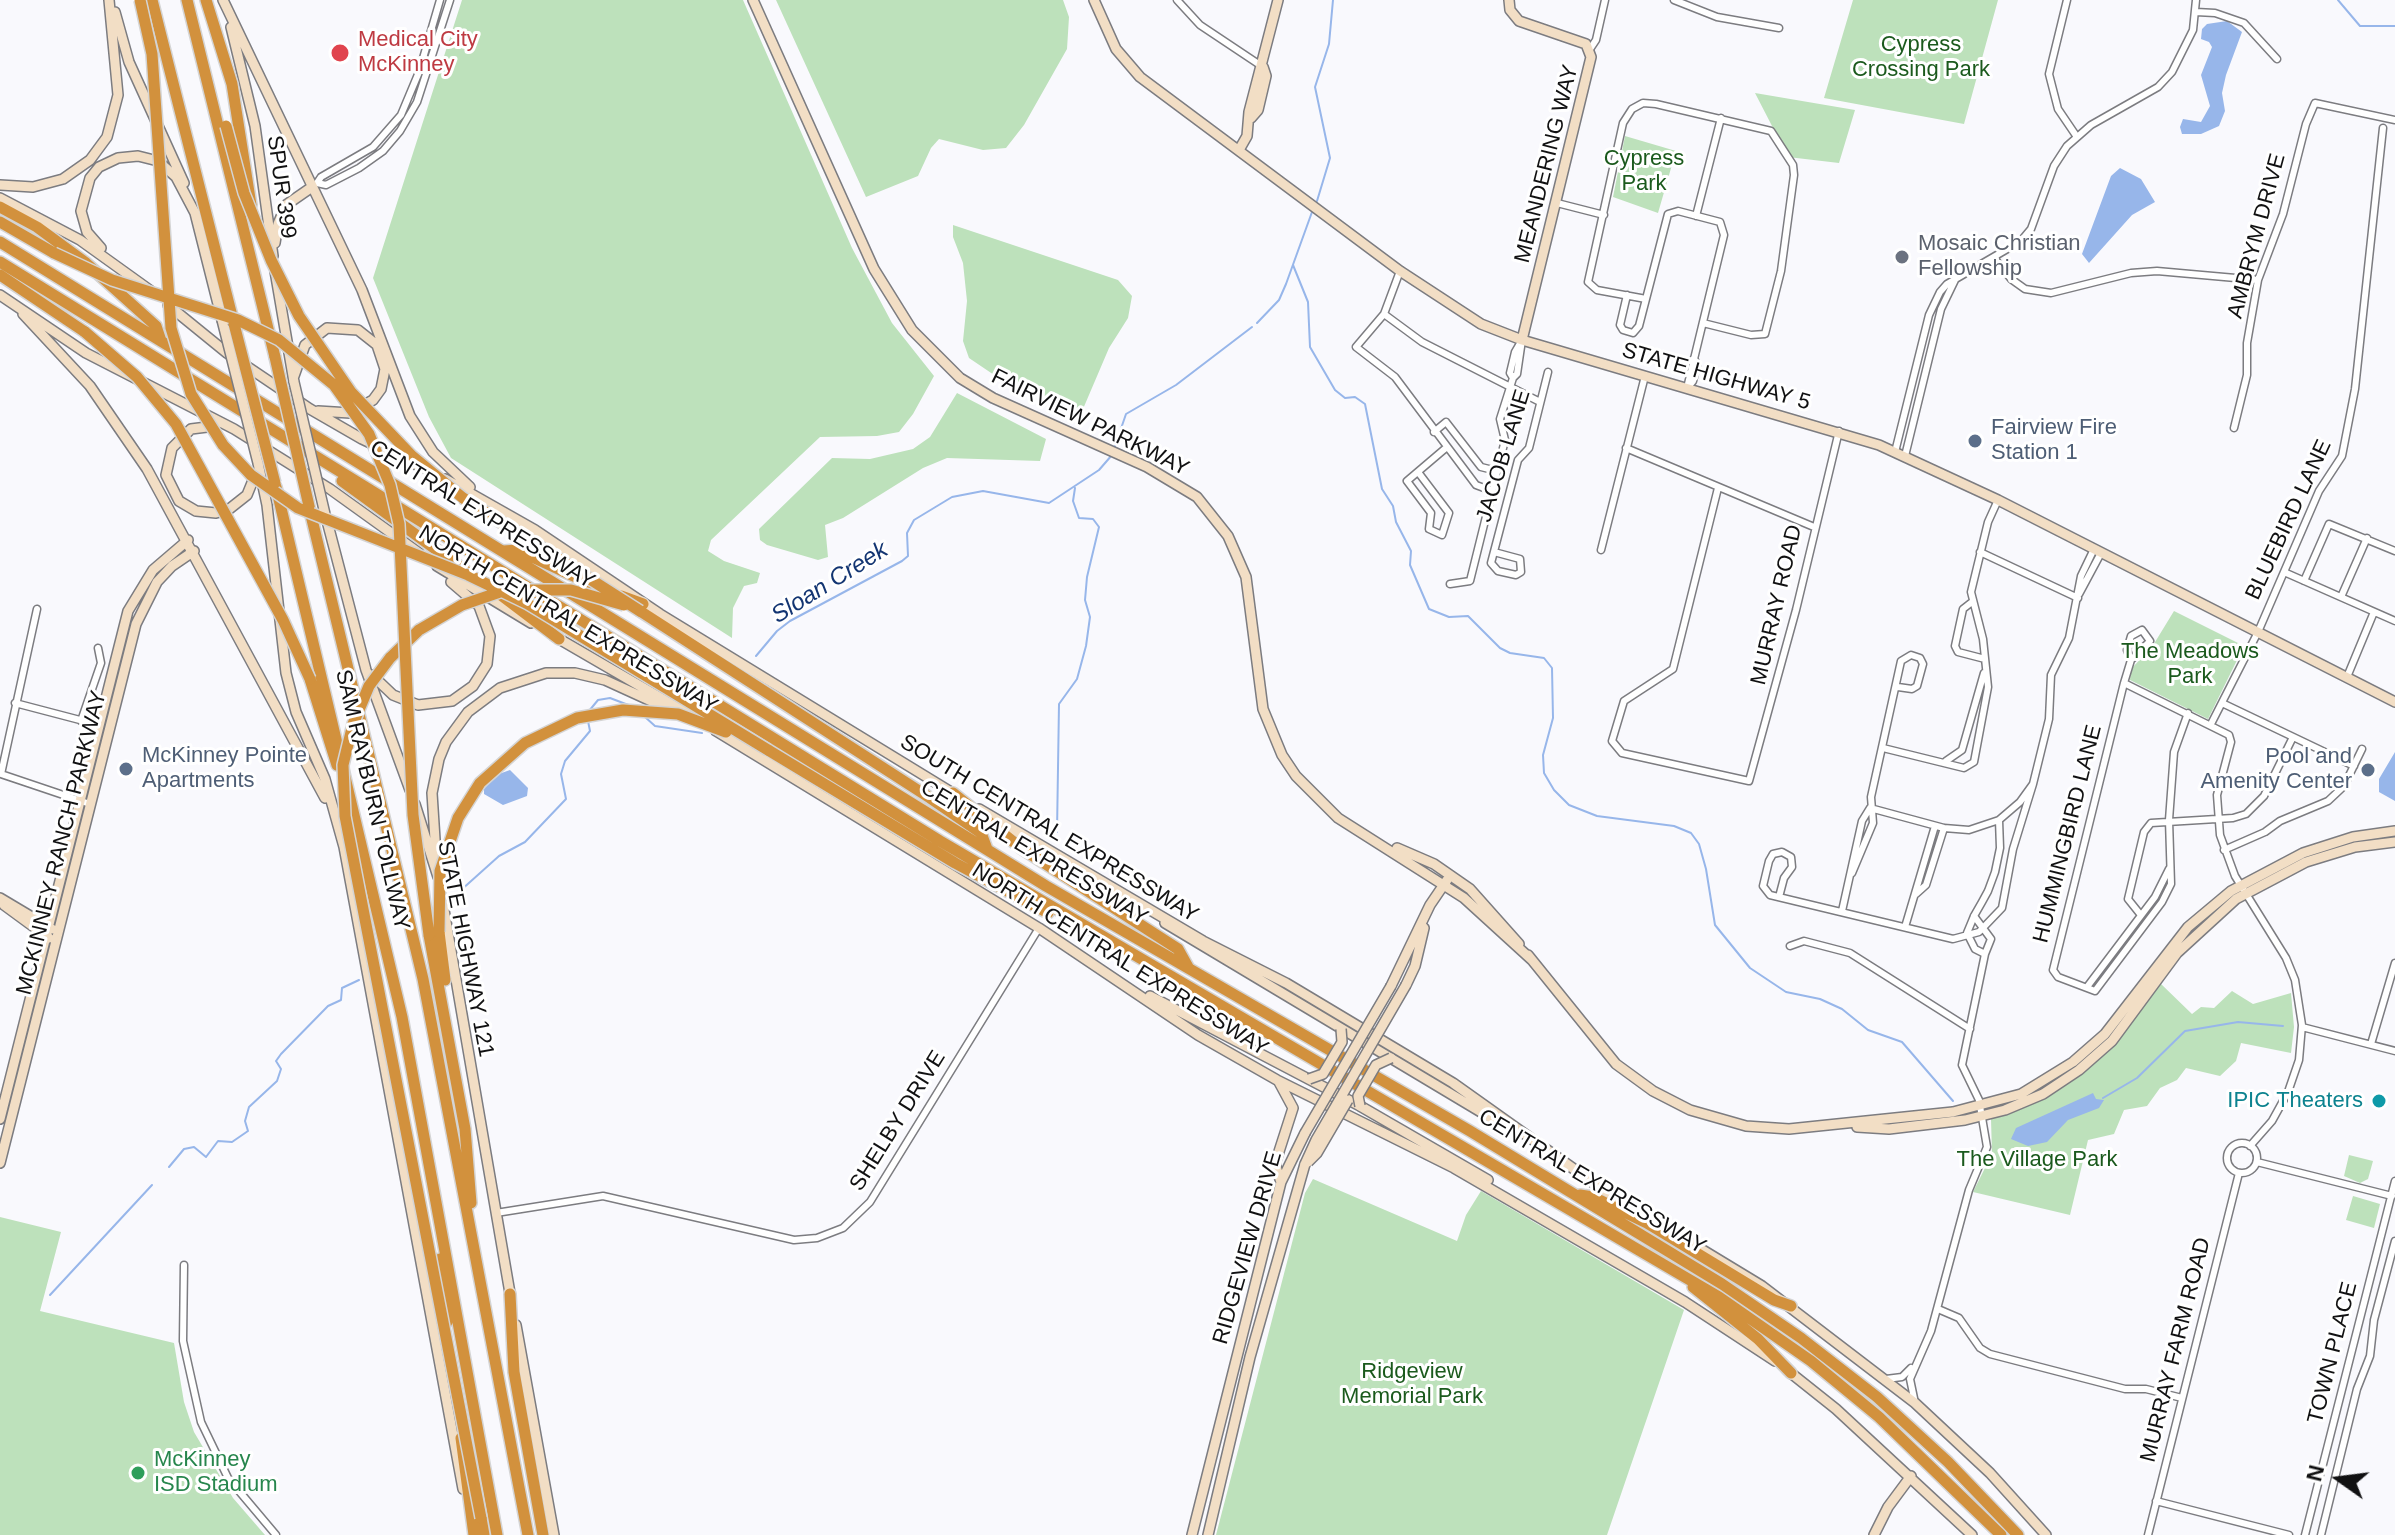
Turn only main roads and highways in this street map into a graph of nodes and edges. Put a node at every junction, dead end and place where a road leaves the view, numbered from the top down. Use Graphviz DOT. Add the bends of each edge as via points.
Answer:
graph roads {
  1 [pos="111,0"];
  2 [pos="134,0"];
  3 [pos="140,0"];
  4 [pos="152,0"];
  5 [pos="187,0"];
  6 [pos="193,0"];
  7 [pos="206,0"];
  8 [pos="222,0"];
  9 [pos="753,0"];
  10 [pos="1094,0"];
  11 [pos="1278,0"];
  12 [pos="1509,0"];
  13 [pos="181,125"];
  14 [pos="1239,150"];
  15 [pos="0,185"];
  16 [pos="315,185"];
  17 [pos="0,198"];
  18 [pos="0,207"];
  19 [pos="195,213"];
  20 [pos="0,222"];
  21 [pos="0,242"];
  22 [pos="273,258"];
  23 [pos="0,262"];
  24 [pos="118,264"];
  25 [pos="0,275"];
  26 [pos="261,293"];
  27 [pos="0,295"];
  28 [pos="15,306"];
  29 [pos="228,322"];
  30 [pos="1522,340"];
  31 [pos="161,341"];
  32 [pos="292,368"];
  33 [pos="294,382"];
  34 [pos="310,409"];
  35 [pos="234,429"];
  36 [pos="331,468"];
  37 [pos="259,469"];
  38 [pos="481,497"];
  39 [pos="188,540"];
  40 [pos="194,551"];
  41 [pos="503,552"];
  42 [pos="438,567"];
  43 [pos="137,593"];
  44 [pos="642,607"];
  45 [pos="136,624"];
  46 [pos="559,639"];
  47 [pos="366,670"];
  48 [pos="2395,702"];
  49 [pos="714,730"];
  50 [pos="768,750"];
  51 [pos="953,793"];
  52 [pos="85,802"];
  53 [pos="357,822"];
  54 [pos="2395,831"];
  55 [pos="2395,842"];
  56 [pos="987,849"];
  57 [pos="437,872"];
  58 [pos="349,878"];
  59 [pos="1448,879"];
  60 [pos="2244,890"];
  61 [pos="0,898"];
  62 [pos="1430,905"];
  63 [pos="1149,909"];
  64 [pos="434,934"];
  65 [pos="52,935"];
  66 [pos="1189,969"];
  67 [pos="1173,979"];
  68 [pos="1122,982"];
  69 [pos="1341,1029"];
  70 [pos="1360,1040"];
  71 [pos="1371,1046"];
  72 [pos="1391,1058"];
  73 [pos="1309,1079"];
  74 [pos="1277,1080"];
  75 [pos="1330,1090"];
  76 [pos="1345,1098"];
  77 [pos="1360,1106"];
  78 [pos="0,1119"];
  79 [pos="1540,1147"];
  80 [pos="0,1163"];
  81 [pos="1281,1182"];
  82 [pos="1573,1194"];
  83 [pos="440,1219"];
  84 [pos="470,1224"];
  85 [pos="1558,1228"];
  86 [pos="1678,1273"];
  87 [pos="1256,1276"];
  88 [pos="1271,1280"];
  89 [pos="510,1294"];
  90 [pos="1791,1306"];
  91 [pos="1791,1373"];
  92 [pos="1911,1476"];
  93 [pos="518,1481"];
  94 [pos="472,1535"];
  95 [pos="484,1535"];
  96 [pos="497,1535"];
  97 [pos="528,1535"];
  98 [pos="540,1535"];
  99 [pos="554,1535"];
  100 [pos="1192,1535"];
  101 [pos="1208,1535"];
  102 [pos="1874,1535"];
  103 [pos="1972,1535"];
  104 [pos="2001,1535"];
  105 [pos="2018,1535"];
  106 [pos="2046,1535"];
  1 -- 15 [label="main road" via="118,95 107,137 90,160 63,179 33,187"];
  1 -- 19 [label="main road" via="129,62"];
  2 -- 13 [label="highway"];
  3 -- 50 [label="highway, bridge" via="152,54 171,328 191,394 223,445 251,475 298,508 528,604"];
  4 -- 13 [label="highway, SAM RAYBURN TOLLWAY"];
  5 -- 26 [label="highway"];
  6 -- 44 [label="highway, bridge" via="248,204 285,290 318,345 361,403 412,456 463,498"];
  7 -- 26 [label="highway" via="240,125"];
  8 -- 16 [label="main road"];
  8 -- 22 [label="main road, SPUR 399" via="251,107"];
  9 -- 59 [label="main road, FAIRVIEW PARKWAY" via="874,269 912,330 976,388 1147,467 1197,497 1228,536 1249,588 1258,681 1288,766 1313,797 1365,835 1421,858"];
  10 -- 14 [label="main road, STATE HIGHWAY 5" via="1130,67"];
  11 -- 14 [label="main road"];
  12 -- 30 [label="main road, MEANDERING WAY" via="1519,21 1583,43 1591,57"];
  13 -- 29 [label="highway, SAM RAYBURN TOLLWAY"];
  14 -- 30 [label="main road, STATE HIGHWAY 5" via="1400,271 1474,320"];
  16 -- 22 [label="main road" via="281,214"];
  16 -- 38 [label="main road" via="380,331 410,416 445,466"];
  17 -- 24 [label="main road, SOUTH CENTRAL EXPRESSWAY"];
  18 -- 31 [label="highway" via="86,263 156,326"];
  19 -- 24 [label="main road" via="176,177 158,161 128,156 99,167 84,189 83,222"];
  19 -- 29 [label="main road"];
  20 -- 64 [label="highway, bridge" via="112,280 238,320 279,340 334,385 369,434 399,524 413,815"];
  21 -- 31 [label="highway, CENTRAL EXPRESSWAY"];
  22 -- 32 [label="main road, SPUR 399"];
  23 -- 36 [label="highway, CENTRAL EXPRESSWAY"];
  24 -- 34 [label="main road, SOUTH CENTRAL EXPRESSWAY" via="227,353"];
  25 -- 53 [label="highway, bridge" via="85,332 137,377 176,424 310,679"];
  26 -- 84 [label="highway, SAM RAYBURN TOLLWAY, bridge" via="420,967"];
  27 -- 28 [label="main road"];
  28 -- 35 [label="main road" via="86,353"];
  28 -- 39 [label="main road" via="66,357 112,416"];
  29 -- 37 [label="main road, bridge"];
  29 -- 53 [label="highway, SAM RAYBURN TOLLWAY, bridge" via="275,483"];
  30 -- 48 [label="main road, STATE HIGHWAY 5" via="1839,431 1900,454"];
  31 -- 41 [label="highway, CENTRAL EXPRESSWAY"];
  32 -- 33 [label="main road, SPUR 399"];
  32 -- 34 [label="main road" via="311,337 337,326 366,335 383,358 381,389 367,406 341,414"];
  33 -- 47 [label="main road, STATE HIGHWAY 121, bridge"];
  34 -- 38 [label="main road, SOUTH CENTRAL EXPRESSWAY"];
  35 -- 37 [label="main road" via="202,426 179,438 166,468 172,492 196,511 216,513 247,495"];
  35 -- 42 [label="main road, NORTH CENTRAL EXPRESSWAY" via="330,489"];
  36 -- 46 [label="highway" via="413,536"];
  36 -- 67 [label="highway, CENTRAL EXPRESSWAY"];
  37 -- 58 [label="main road" via="286,673 334,808"];
  38 -- 44 [label="main road, SOUTH CENTRAL EXPRESSWAY"];
  39 -- 40 [label="main road"];
  39 -- 43 [label="main road, MCKINNEY RANCH PARKWAY" via="157,565"];
  40 -- 45 [label="main road, MCKINNEY RANCH PARKWAY" via="157,582"];
  40 -- 58 [label="main road" via="317,777"];
  41 -- 44 [label="highway" via="517,550"];
  41 -- 56 [label="highway, CENTRAL EXPRESSWAY"];
  42 -- 46 [label="main road, NORTH CENTRAL EXPRESSWAY"];
  42 -- 47 [label="main road" via="479,606 487,621 490,650 482,675 464,695 427,706 393,695"];
  43 -- 45 [label="main road"];
  43 -- 52 [label="main road, MCKINNEY RANCH PARKWAY" via="99,725"];
  44 -- 51 [label="main road, SOUTH CENTRAL EXPRESSWAY"];
  44 -- 56 [label="highway" via="981,833"];
  44 -- 95 [label="highway, bridge" via="555,588 500,592 462,605 419,630 379,672 360,704 343,765 345,816"];
  45 -- 52 [label="main road, MCKINNEY RANCH PARKWAY"];
  46 -- 49 [label="main road, NORTH CENTRAL EXPRESSWAY"];
  47 -- 57 [label="main road, STATE HIGHWAY 121"];
  49 -- 57 [label="main road" via="592,676 546,673 500,688 468,712 439,759 431,809"];
  49 -- 68 [label="main road, NORTH CENTRAL EXPRESSWAY"];
  50 -- 64 [label="highway, bridge" via="693,718 649,709 592,714 541,733 494,768 458,818 440,871"];
  50 -- 67 [label="highway" via="955,863"];
  51 -- 63 [label="main road, SOUTH CENTRAL EXPRESSWAY"];
  51 -- 66 [label="highway" via="1021,848 1178,949"];
  52 -- 65 [label="main road, MCKINNEY RANCH PARKWAY"];
  53 -- 83 [label="highway, SAM RAYBURN TOLLWAY" via="402,1017"];
  54 -- 60 [label="main road, FAIRVIEW PARKWAY" via="2329,843 2280,863"];
  55 -- 60 [label="main road, FAIRVIEW PARKWAY" via="2306,862"];
  56 -- 66 [label="highway, CENTRAL EXPRESSWAY"];
  57 -- 89 [label="main road, STATE HIGHWAY 121"];
  58 -- 94 [label="main road"];
  59 -- 60 [label="main road, FAIRVIEW PARKWAY" via="1488,906 1616,1064 1672,1102 1746,1126 1789,1129 1889,1129 1982,1111 2021,1094 2073,1062 2105,1034 2188,927"];
  59 -- 62 [label="main road, RIDGEVIEW DRIVE"];
  61 -- 65 [label="main road"];
  62 -- 70 [label="main road, RIDGEVIEW DRIVE, bridge"];
  62 -- 71 [label="main road, RIDGEVIEW DRIVE, bridge" via="1415,966"];
  63 -- 69 [label="main road" via="1173,931"];
  63 -- 79 [label="main road, SOUTH CENTRAL EXPRESSWAY" via="1442,1075"];
  64 -- 84 [label="highway" via="472,1186"];
  65 -- 78 [label="main road, MCKINNEY RANCH PARKWAY"];
  65 -- 80 [label="main road, MCKINNEY RANCH PARKWAY"];
  66 -- 82 [label="highway, CENTRAL EXPRESSWAY"];
  67 -- 86 [label="highway, CENTRAL EXPRESSWAY"];
  68 -- 73 [label="main road"];
  68 -- 74 [label="main road, NORTH CENTRAL EXPRESSWAY" via="1198,1035"];
  69 -- 70 [label="main road, bridge"];
  69 -- 73 [label="main road, bridge" via="1342,1042 1323,1074"];
  70 -- 71 [label="main road, bridge"];
  70 -- 75 [label="main road, RIDGEVIEW DRIVE, bridge"];
  71 -- 72 [label="main road, bridge"];
  71 -- 76 [label="main road, RIDGEVIEW DRIVE, bridge"];
  72 -- 77 [label="main road, bridge" via="1376,1065 1358,1096"];
  72 -- 79 [label="main road"];
  73 -- 75 [label="main road, bridge"];
  74 -- 81 [label="main road" via="1293,1108 1275,1164"];
  74 -- 85 [label="main road, NORTH CENTRAL EXPRESSWAY" via="1419,1148"];
  75 -- 76 [label="main road, bridge"];
  75 -- 81 [label="main road, RIDGEVIEW DRIVE, bridge"];
  76 -- 77 [label="main road, bridge"];
  76 -- 88 [label="main road, RIDGEVIEW DRIVE, bridge" via="1305,1164"];
  77 -- 85 [label="main road"];
  79 -- 90 [label="main road, SOUTH CENTRAL EXPRESSWAY"];
  81 -- 87 [label="main road, RIDGEVIEW DRIVE"];
  82 -- 90 [label="highway" via="1593,1197 1647,1223"];
  82 -- 105 [label="highway, CENTRAL EXPRESSWAY" via="1722,1284 1832,1361 1934,1448"];
  83 -- 94 [label="highway"];
  83 -- 96 [label="highway, SAM RAYBURN TOLLWAY"];
  84 -- 93 [label="highway, SAM RAYBURN TOLLWAY"];
  85 -- 91 [label="main road, NORTH CENTRAL EXPRESSWAY" via="1685,1302"];
  86 -- 91 [label="highway" via="1768,1347"];
  86 -- 104 [label="highway, CENTRAL EXPRESSWAY" via="1831,1376 1932,1464"];
  87 -- 88 [label="main road"];
  87 -- 100 [label="main road, RIDGEVIEW DRIVE"];
  88 -- 101 [label="main road, RIDGEVIEW DRIVE"];
  89 -- 98 [label="highway" via="514,1372"];
  89 -- 99 [label="main road, STATE HIGHWAY 121"];
  90 -- 106 [label="main road, SOUTH CENTRAL EXPRESSWAY" via="1915,1403"];
  91 -- 92 [label="main road, NORTH CENTRAL EXPRESSWAY"];
  92 -- 102 [label="main road"];
  92 -- 103 [label="main road, NORTH CENTRAL EXPRESSWAY"];
  93 -- 97 [label="highway, SAM RAYBURN TOLLWAY"];
  93 -- 98 [label="highway"];
}
